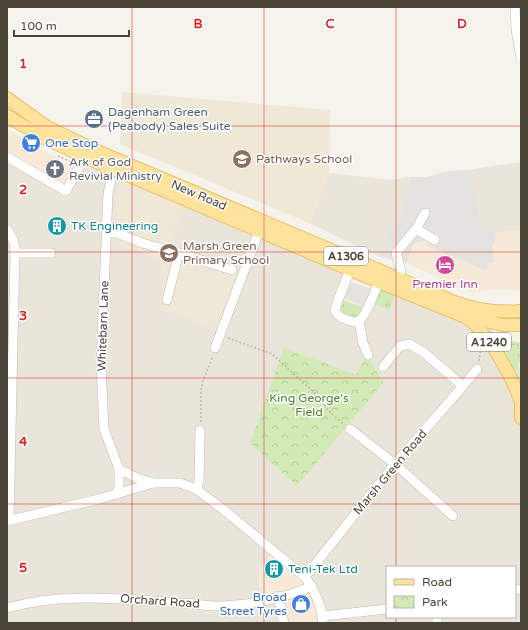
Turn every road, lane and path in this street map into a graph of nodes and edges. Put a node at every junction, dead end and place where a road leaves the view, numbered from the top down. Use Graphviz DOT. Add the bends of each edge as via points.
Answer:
graph roads {
  1 [pos="515,7"];
  2 [pos="521,55"];
  3 [pos="7,98"];
  4 [pos="7,116"];
  5 [pos="7,157"];
  6 [pos="85,157"];
  7 [pos="112,181"];
  8 [pos="425,213"];
  9 [pos="260,226"];
  10 [pos="7,229"];
  11 [pos="416,229"];
  12 [pos="106,233"];
  13 [pos="435,240"];
  14 [pos="15,253"];
  15 [pos="51,253"];
  16 [pos="179,253"];
  17 [pos="352,264"];
  18 [pos="232,270"];
  19 [pos="381,277"];
  20 [pos="396,283"];
  21 [pos="167,300"];
  22 [pos="521,311"];
  23 [pos="463,316"];
  24 [pos="359,321"];
  25 [pos="521,325"];
  26 [pos="220,336"];
  27 [pos="495,340"];
  28 [pos="482,344"];
  29 [pos="521,346"];
  30 [pos="216,348"];
  31 [pos="368,355"];
  32 [pos="383,367"];
  33 [pos="477,368"];
  34 [pos="463,386"];
  35 [pos="521,401"];
  36 [pos="521,418"];
  37 [pos="350,429"];
  38 [pos="200,430"];
  39 [pos="395,464"];
  40 [pos="119,469"];
  41 [pos="153,483"];
  42 [pos="196,489"];
  43 [pos="117,494"];
  44 [pos="453,516"];
  45 [pos="8,520"];
  46 [pos="305,577"];
  47 [pos="312,586"];
  48 [pos="278,596"];
  49 [pos="7,608"];
  50 [pos="386,609"];
  51 [pos="323,619"];
  52 [pos="284,623"];
  1 -- 2 [label="street"];
  3 -- 9 [label="main road, New Road / A1306" via="47,127"];
  4 -- 6 [label="main road, New Road / A1306" via="42,137"];
  5 -- 6 [label="street" via="66,191"];
  6 -- 9 [label="main road, New Road / A1306"];
  7 -- 12 [label="street, Whitebarn Lane" via="108,193"];
  8 -- 11 [label="street"];
  9 -- 17 [label="main road, New Road / A1306"];
  9 -- 26 [label="street"];
  10 -- 14 [label="street" via="14,242"];
  11 -- 13 [label="street"];
  11 -- 20 [label="street" via="396,253 401,271"];
  12 -- 16 [label="street" via="117,233"];
  12 -- 40 [label="street, Whitebarn Lane" via="100,364 102,407 104,429"];
  14 -- 15 [label="street"];
  14 -- 45 [label="street"];
  16 -- 18 [label="street"];
  16 -- 21 [label="street"];
  17 -- 19 [label="main road, New Road / A1306"];
  17 -- 24 [label="street" via="335,311 338,316 350,321"];
  19 -- 20 [label="main road, New Road / A1306"];
  19 -- 24 [label="street" via="365,315"];
  20 -- 22 [label="main road, New Road / A1306" via="470,307 490,311"];
  20 -- 23 [label="main road, New Road / A1306"];
  23 -- 25 [label="main road, New Road / A1306" via="493,323"];
  23 -- 35 [label="main road, A1240" via="482,332 511,379"];
  24 -- 31 [label="street"];
  26 -- 30 [label="street"];
  26 -- 37 [label="path" via="272,354"];
  27 -- 29 [label="path"];
  28 -- 33 [label="path"];
  30 -- 38 [label="path" via="201,390"];
  32 -- 34 [label="street" via="400,346 409,344 424,352"];
  33 -- 34 [label="street, Marsh Green Road"];
  34 -- 39 [label="street, Marsh Green Road"];
  35 -- 36 [label="main road, A1240"];
  37 -- 39 [label="street"];
  38 -- 42 [label="street" via="199,483"];
  39 -- 44 [label="street"];
  39 -- 46 [label="street, Marsh Green Road"];
  40 -- 41 [label="street"];
  40 -- 43 [label="street, Whitebarn Lane"];
  41 -- 42 [label="street" via="180,483"];
  41 -- 43 [label="street"];
  42 -- 46 [label="street"];
  43 -- 45 [label="street"];
  46 -- 47 [label="street"];
  47 -- 48 [label="street, Orchard Road"];
  47 -- 51 [label="street"];
  48 -- 49 [label="street, Orchard Road" via="240,605 215,606 81,598 44,600"];
  48 -- 52 [label="street"];
  50 -- 51 [label="street"];
}
